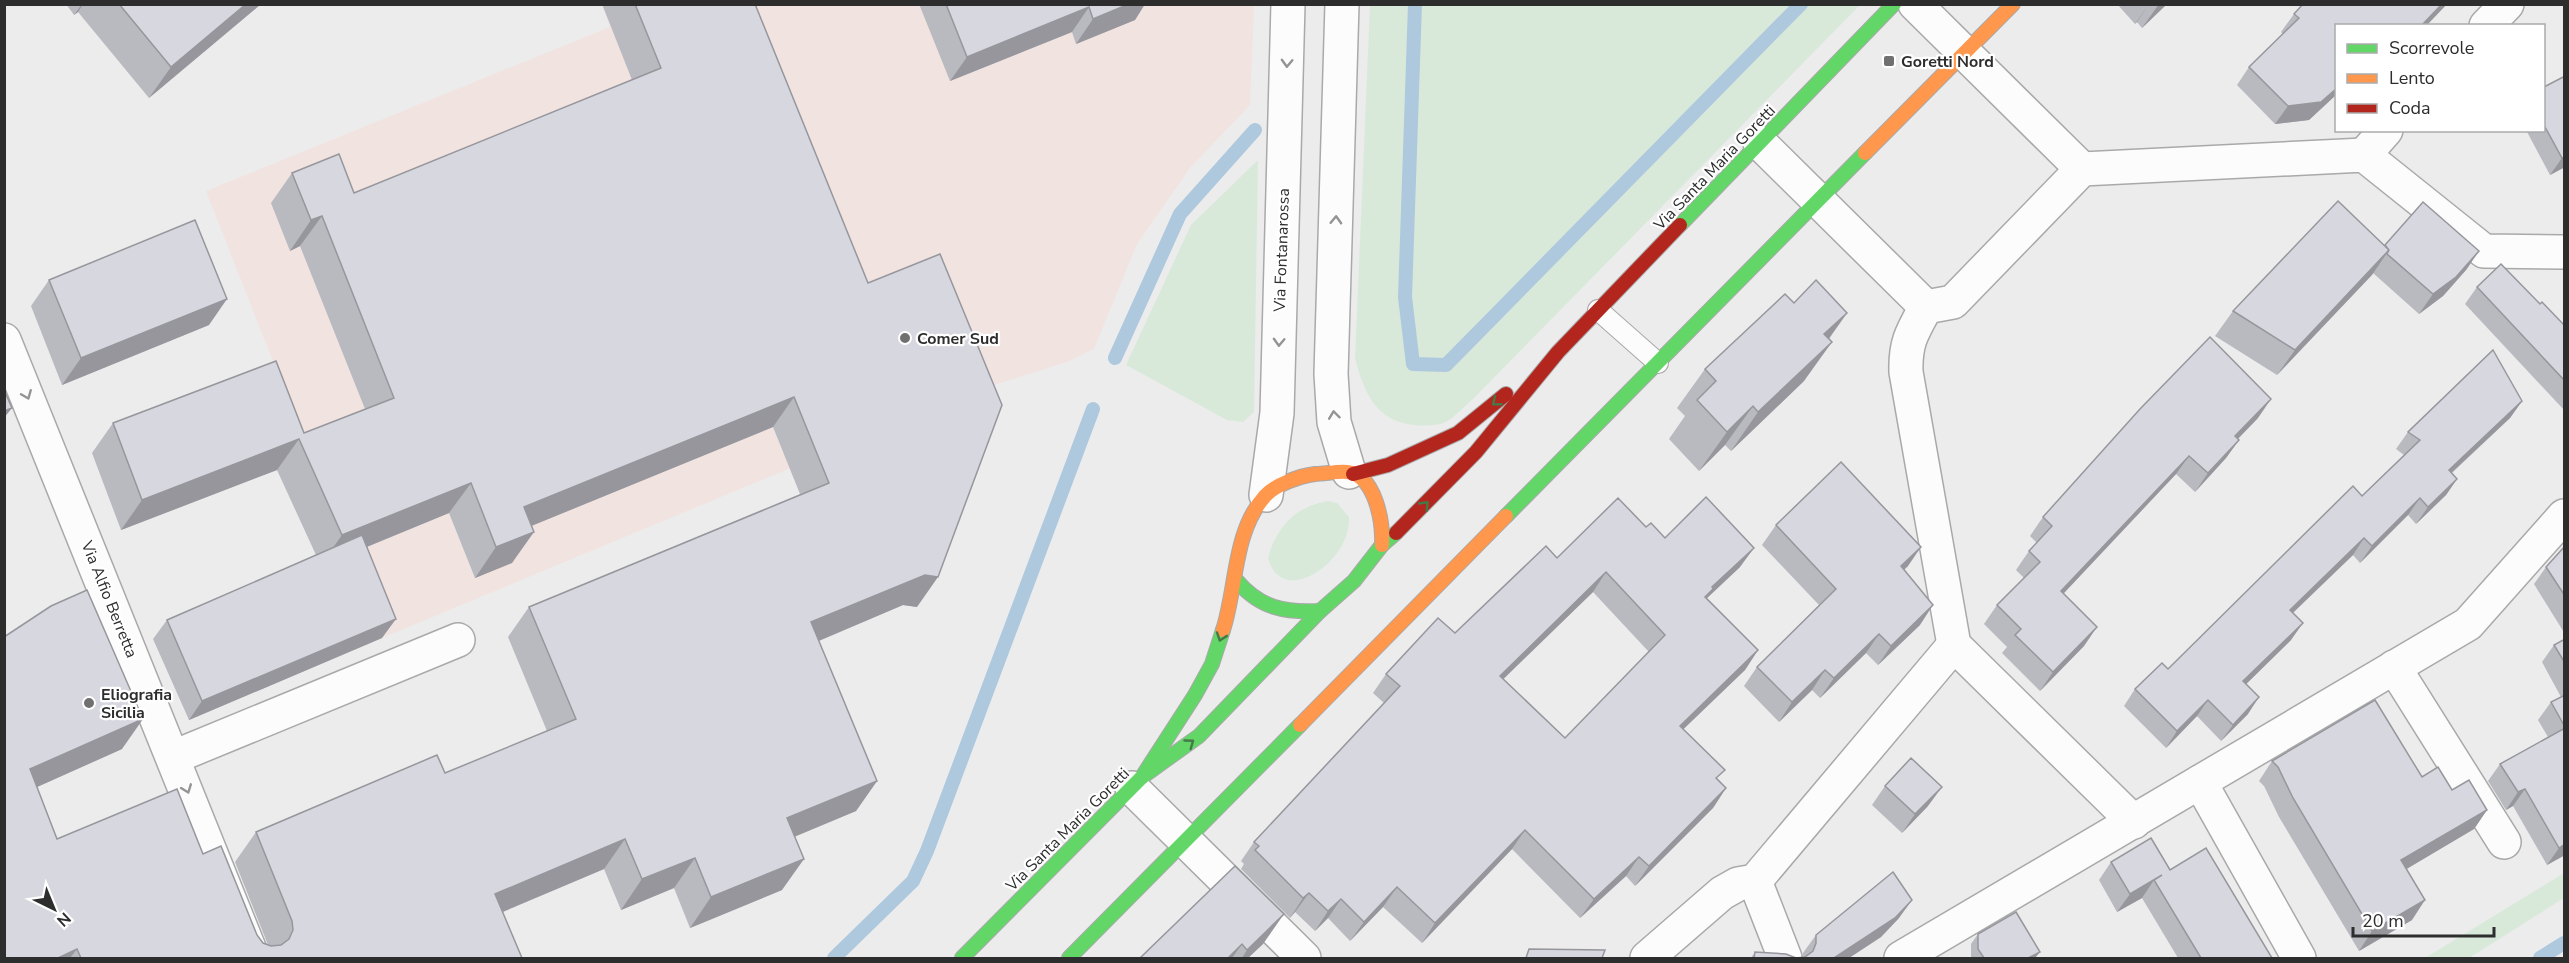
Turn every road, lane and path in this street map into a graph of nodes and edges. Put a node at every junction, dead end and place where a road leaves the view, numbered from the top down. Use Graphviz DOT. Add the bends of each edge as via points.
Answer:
graph roads {
  1 [pos="1288,4"];
  2 [pos="1342,4"];
  3 [pos="1894,4"];
  4 [pos="1915,4"];
  5 [pos="2013,4"];
  6 [pos="2507,4"];
  7 [pos="2488,24"];
  8 [pos="1964,53"];
  9 [pos="2384,132"];
  10 [pos="1760,143"];
  11 [pos="2364,155"];
  12 [pos="2082,170"];
  13 [pos="1818,202"];
  14 [pos="2565,252"];
  15 [pos="1926,308"];
  16 [pos="1598,310"];
  17 [pos="4,340"];
  18 [pos="1558,352"];
  19 [pos="1658,363"];
  20 [pos="1351,473"];
  21 [pos="1266,495"];
  22 [pos="2565,516"];
  23 [pos="1382,545"];
  24 [pos="1237,581"];
  25 [pos="1320,611"];
  26 [pos="458,640"];
  27 [pos="1954,645"];
  28 [pos="2394,667"];
  29 [pos="174,757"];
  30 [pos="2200,782"];
  31 [pos="1137,783"];
  32 [pos="2134,822"];
  33 [pos="1185,841"];
  34 [pos="2504,842"];
  35 [pos="1755,881"];
  36 [pos="253,958"];
  37 [pos="962,958"];
  38 [pos="1069,958"];
  39 [pos="1303,958"];
  40 [pos="1647,958"];
  41 [pos="1785,958"];
  42 [pos="1901,958"];
  43 [pos="2299,958"];
  1 -- 21 [label="street, Via Fontanarossa, one-way" via="1277,412"];
  20 -- 2 [label="street, one-way" via="1337,434 1332,398"];
  3 -- 10 [label="main road, Via Santa Maria Goretti"];
  4 -- 8 [label="street"];
  5 -- 8 [label="main road"];
  6 -- 7 [label="street"];
  8 -- 12 [label="street"];
  8 -- 13 [label="main road"];
  9 -- 11 [label="street"];
  10 -- 13 [label="street"];
  10 -- 16 [label="main road, Via Santa Maria Goretti"];
  11 -- 12 [label="street"];
  11 -- 14 [label="street" via="2484,251"];
  12 -- 15 [label="street" via="1953,302"];
  13 -- 15 [label="street"];
  13 -- 19 [label="main road"];
  15 -- 27 [label="street" via="1909,337 1906,372"];
  16 -- 18 [label="main road, Via Santa Maria Goretti"];
  16 -- 19 [label="lane"];
  17 -- 29 [label="street, Via Alfio Berretta, one-way"];
  18 -- 20 [label="main road, one-way" via="1458,433 1388,465"];
  23 -- 18 [label="main road, one-way" via="1476,452"];
  19 -- 33 [label="main road"];
  20 -- 21 [label="main road" via="1307,475"];
  20 -- 23 [label="main road" via="1368,487 1375,500 1381,514"];
  21 -- 24 [label="main road" via="1245,528"];
  22 -- 28 [label="street" via="2468,624"];
  23 -- 25 [label="main road" via="1354,581"];
  24 -- 25 [label="main road" via="1270,609"];
  24 -- 31 [label="main road, Via Santa Maria Goretti, one-way" via="1212,664"];
  31 -- 25 [label="main road, one-way" via="1199,736"];
  26 -- 29 [label="street"];
  27 -- 32 [label="street"];
  27 -- 35 [label="street"];
  28 -- 30 [label="street"];
  28 -- 34 [label="street"];
  29 -- 36 [label="street, Via Alfio Berretta, one-way"];
  30 -- 32 [label="street"];
  30 -- 43 [label="street"];
  31 -- 33 [label="street"];
  31 -- 37 [label="main road, Via Santa Maria Goretti"];
  32 -- 42 [label="street"];
  33 -- 38 [label="main road"];
  33 -- 39 [label="street"];
  35 -- 40 [label="street" via="1722,893"];
  35 -- 41 [label="street"];
}
